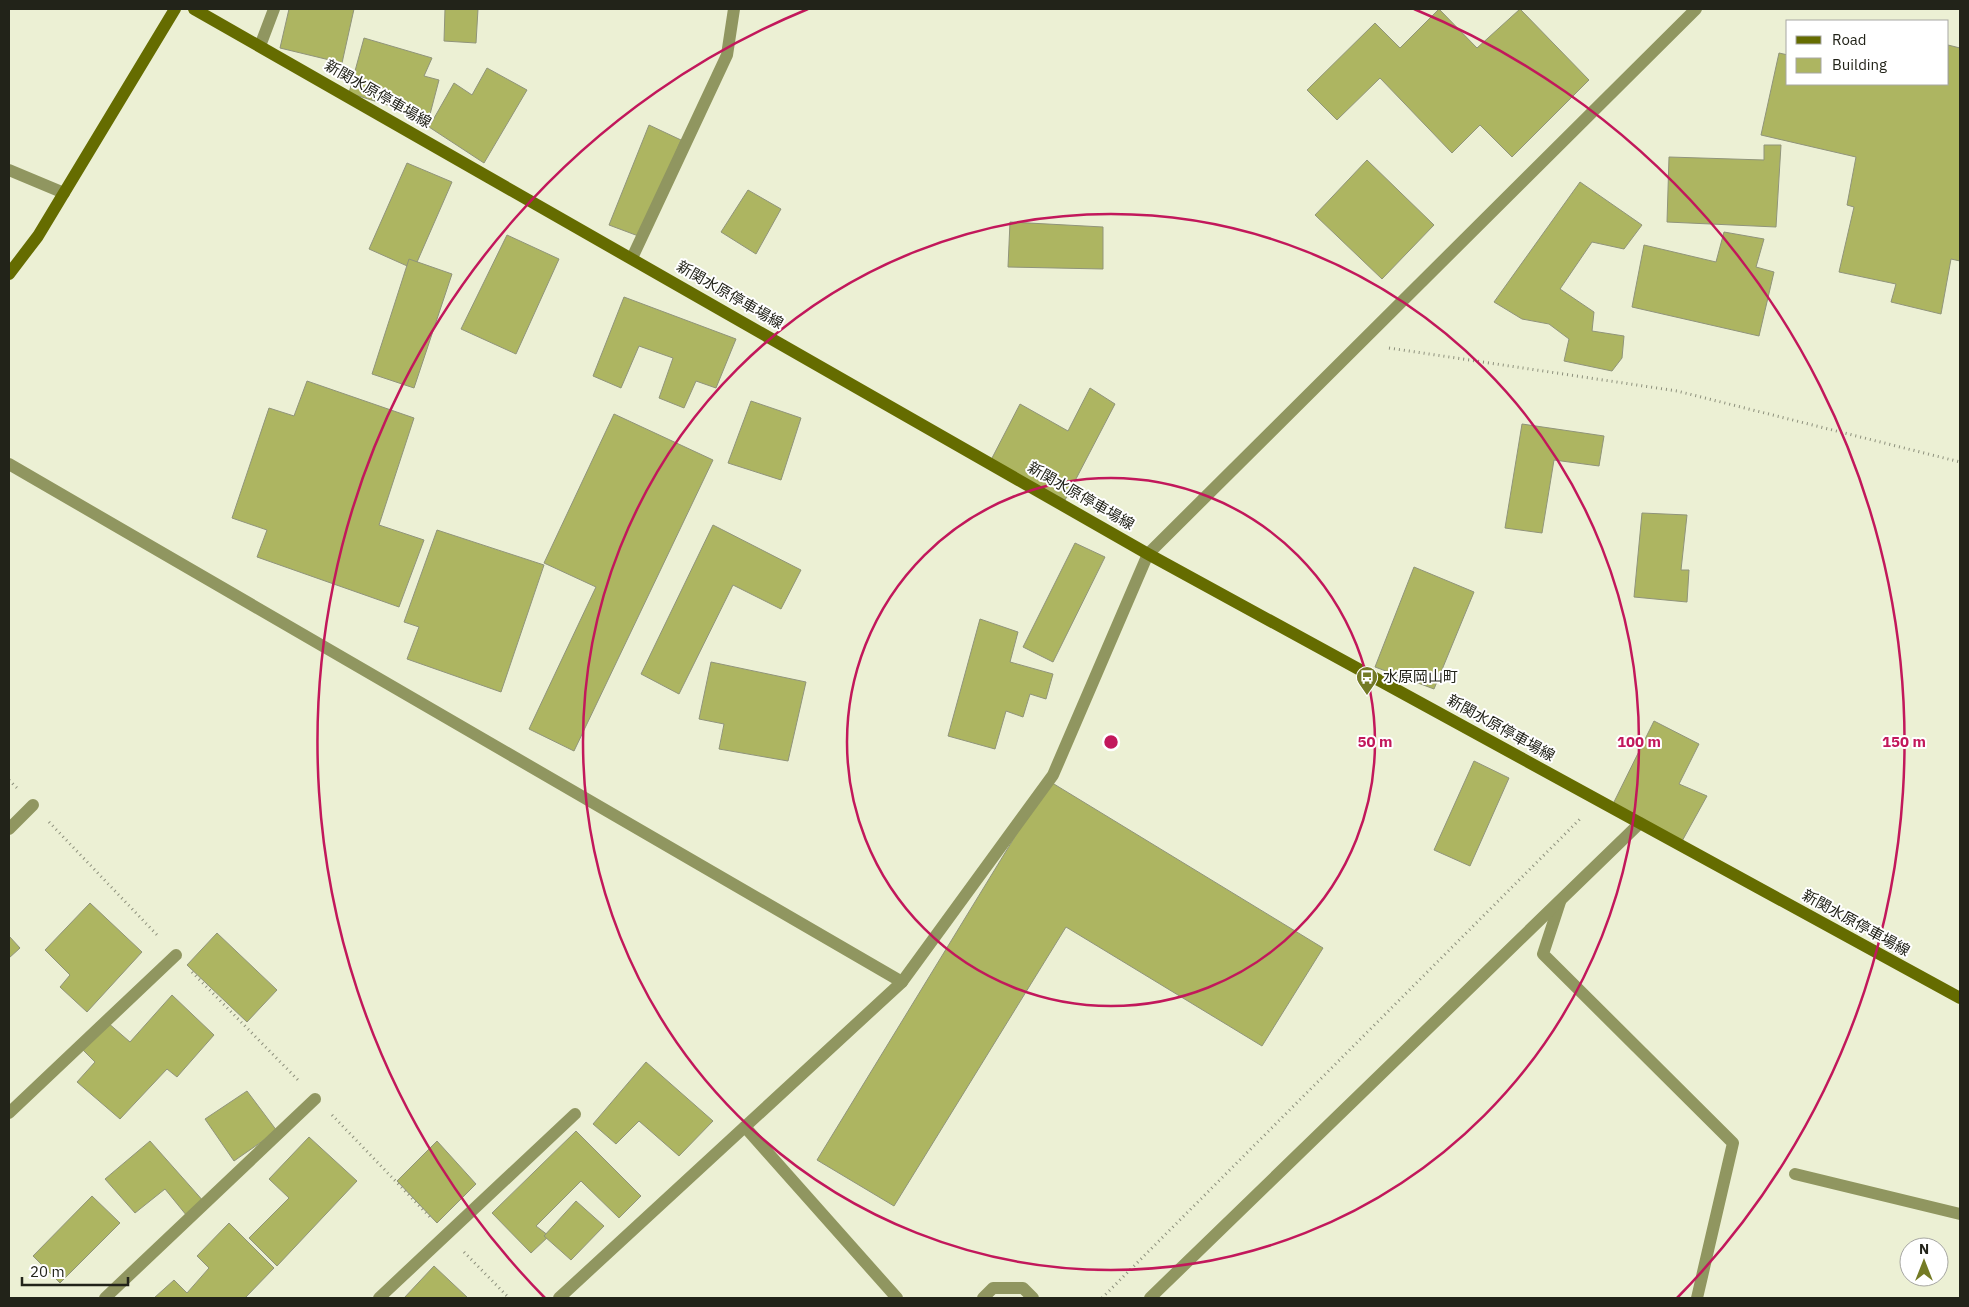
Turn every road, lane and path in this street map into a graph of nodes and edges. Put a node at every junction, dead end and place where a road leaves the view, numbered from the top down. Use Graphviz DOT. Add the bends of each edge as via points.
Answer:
graph roads {
  1 [pos="175,9"];
  2 [pos="194,9"];
  3 [pos="274,9"];
  4 [pos="734,9"];
  5 [pos="1696,9"];
  6 [pos="260,46"];
  7 [pos="9,170"];
  8 [pos="64,193"];
  9 [pos="632,258"];
  10 [pos="9,274"];
  11 [pos="1359,344"];
  12 [pos="1960,462"];
  13 [pos="9,464"];
  14 [pos="1148,554"];
  15 [pos="9,780"];
  16 [pos="1599,800"];
  17 [pos="33,805"];
  18 [pos="1640,823"];
  19 [pos="9,828"];
  20 [pos="1561,900"];
  21 [pos="176,955"];
  22 [pos="902,982"];
  23 [pos="1960,998"];
  24 [pos="315,1098"];
  25 [pos="9,1114"];
  26 [pos="575,1114"];
  27 [pos="745,1127"];
  28 [pos="1795,1174"];
  29 [pos="1960,1214"];
  30 [pos="447,1235"];
  31 [pos="105,1298"];
  32 [pos="379,1298"];
  33 [pos="509,1298"];
  34 [pos="559,1298"];
  35 [pos="896,1298"];
  36 [pos="983,1298"];
  37 [pos="1033,1298"];
  38 [pos="1102,1298"];
  39 [pos="1150,1298"];
  40 [pos="1696,1298"];
  1 -- 8 [label="main road"];
  2 -- 6 [label="main road, 新関水原停車場線"];
  3 -- 6 [label="street"];
  4 -- 9 [label="street" via="728,55"];
  5 -- 11 [label="street"];
  6 -- 9 [label="main road, 新関水原停車場線"];
  7 -- 8 [label="street"];
  8 -- 10 [label="main road" via="38,236"];
  9 -- 14 [label="main road, 新関水原停車場線"];
  11 -- 12 [label="path" via="1677,391"];
  11 -- 14 [label="street"];
  13 -- 22 [label="street"];
  14 -- 16 [label="main road, 新関水原停車場線"];
  14 -- 22 [label="street" via="1054,775"];
  15 -- 17 [label="path"];
  16 -- 18 [label="main road, 新関水原停車場線"];
  16 -- 38 [label="path"];
  17 -- 19 [label="street"];
  17 -- 21 [label="path"];
  18 -- 20 [label="street"];
  18 -- 23 [label="main road, 新関水原停車場線"];
  20 -- 39 [label="street"];
  20 -- 40 [label="street" via="1543,954 1733,1142"];
  21 -- 24 [label="path"];
  21 -- 25 [label="street"];
  22 -- 27 [label="street"];
  24 -- 30 [label="path"];
  24 -- 31 [label="street"];
  26 -- 30 [label="street"];
  27 -- 34 [label="street"];
  27 -- 35 [label="street"];
  28 -- 29 [label="street"];
  30 -- 32 [label="street"];
  30 -- 33 [label="path"];
  36 -- 37 [label="street" via="993,1288 1023,1288"];
}
